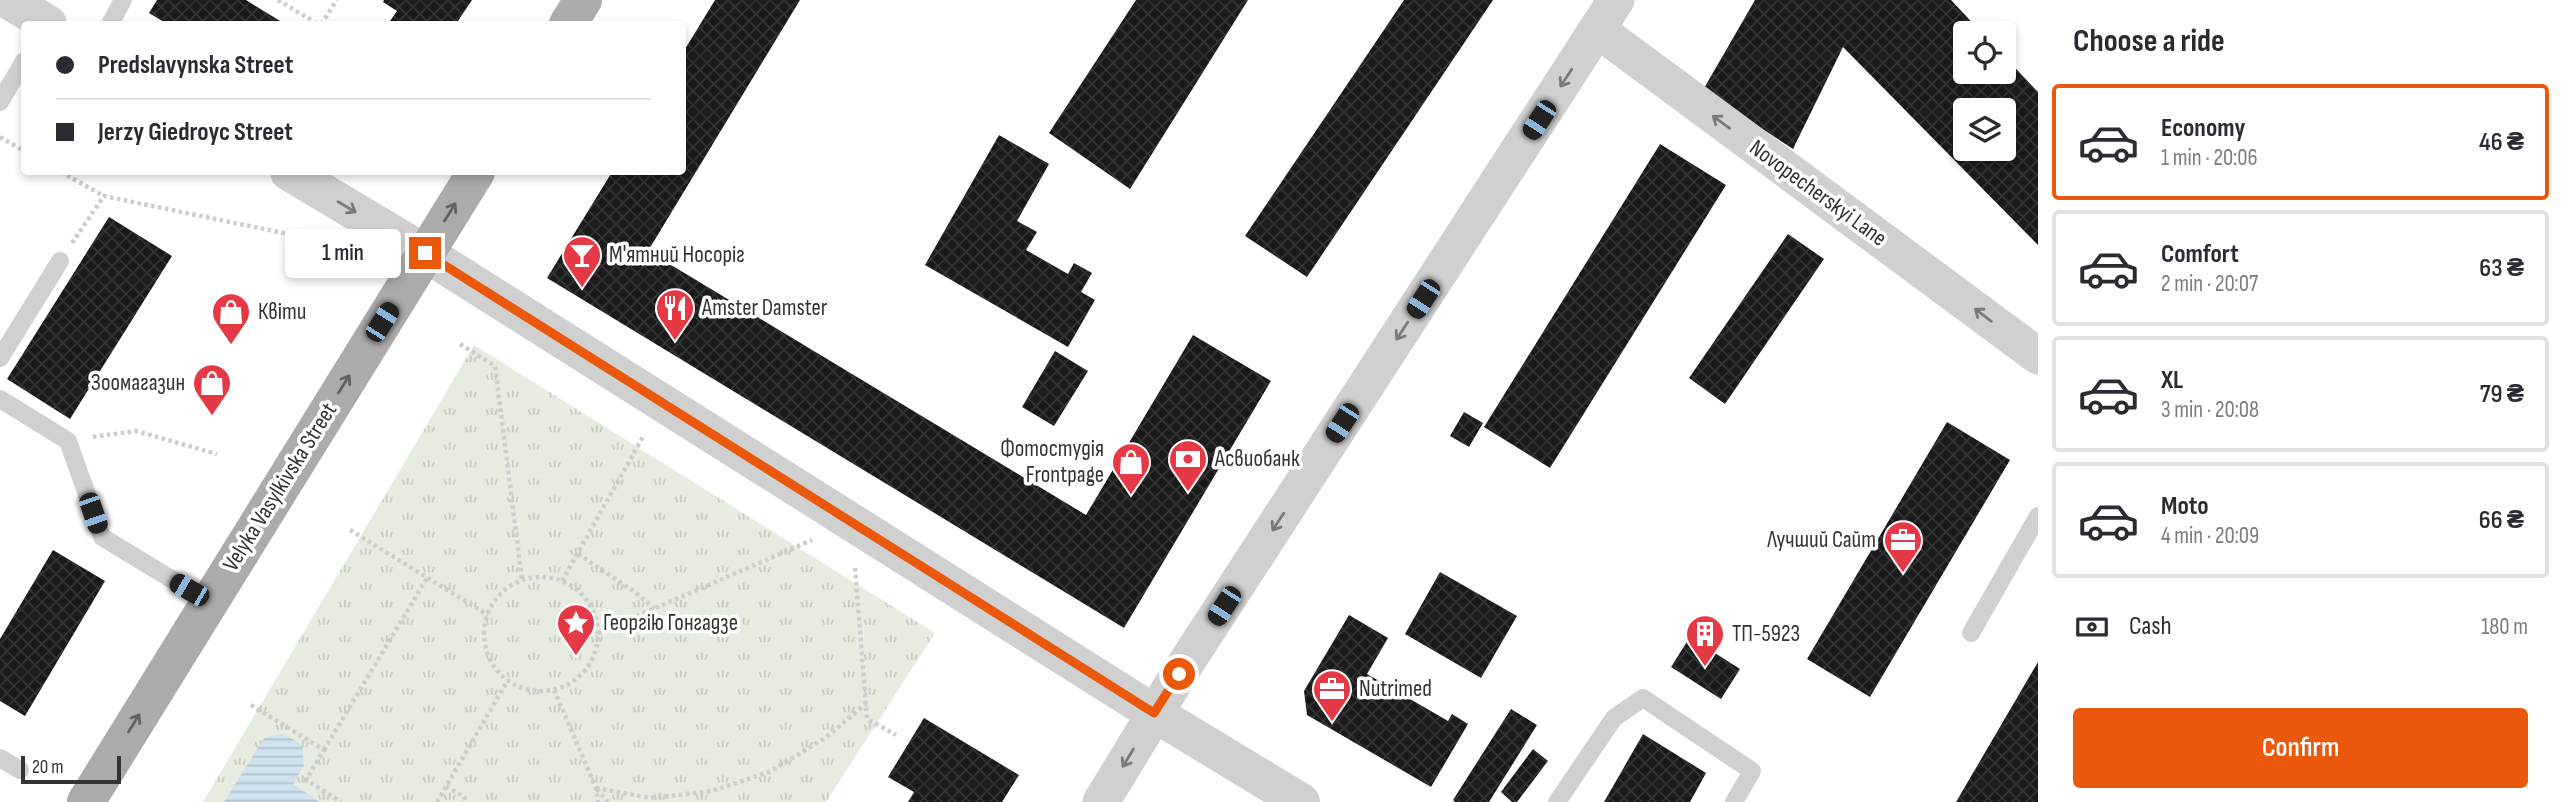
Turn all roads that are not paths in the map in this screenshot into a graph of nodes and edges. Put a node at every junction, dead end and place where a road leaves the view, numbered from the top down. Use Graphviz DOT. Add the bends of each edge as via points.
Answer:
graph roads {
  1 [pos="8,0"];
  2 [pos="124,0"];
  3 [pos="583,0"];
  4 [pos="1607,15"];
  5 [pos="43,21"];
  6 [pos="112,21"];
  7 [pos="570,21"];
  8 [pos="21,66"];
  9 [pos="0,102"];
  10 [pos="294,175"];
  11 [pos="474,175"];
  12 [pos="425,253"];
  13 [pos="60,261"];
  14 [pos="2038,356"];
  15 [pos="0,358"];
  16 [pos="0,399"];
  17 [pos="2038,516"];
  18 [pos="209,602"];
  19 [pos="1971,633"];
  20 [pos="1154,713"];
  21 [pos="0,758"];
  22 [pos="20,770"];
  23 [pos="86,802"];
  24 [pos="1101,802"];
  25 [pos="1301,802"];
  26 [pos="1557,802"];
  27 [pos="1734,802"];
  1 -- 5 [label="street"];
  2 -- 6 [label="lane"];
  3 -- 7 [label="main road"];
  14 -- 4 [label="street, Novopecherskyi Lane, one-way"];
  4 -- 20 [label="street, one-way"];
  8 -- 9 [label="lane"];
  10 -- 12 [label="street, one-way"];
  12 -- 11 [label="main road, Velyka Vasylkivska Street, one-way"];
  18 -- 12 [label="main road, Velyka Vasylkivska Street, one-way"];
  12 -- 20 [label="street"];
  13 -- 15 [label="lane"];
  16 -- 18 [label="lane" via="68,441 102,537"];
  17 -- 19 [label="lane"];
  23 -- 18 [label="main road, Velyka Vasylkivska Street, one-way"];
  20 -- 24 [label="street, one-way"];
  20 -- 25 [label="street"];
  21 -- 22 [label="lane"];
  26 -- 27 [label="lane" via="1614,718 1643,698 1752,771"];
}
